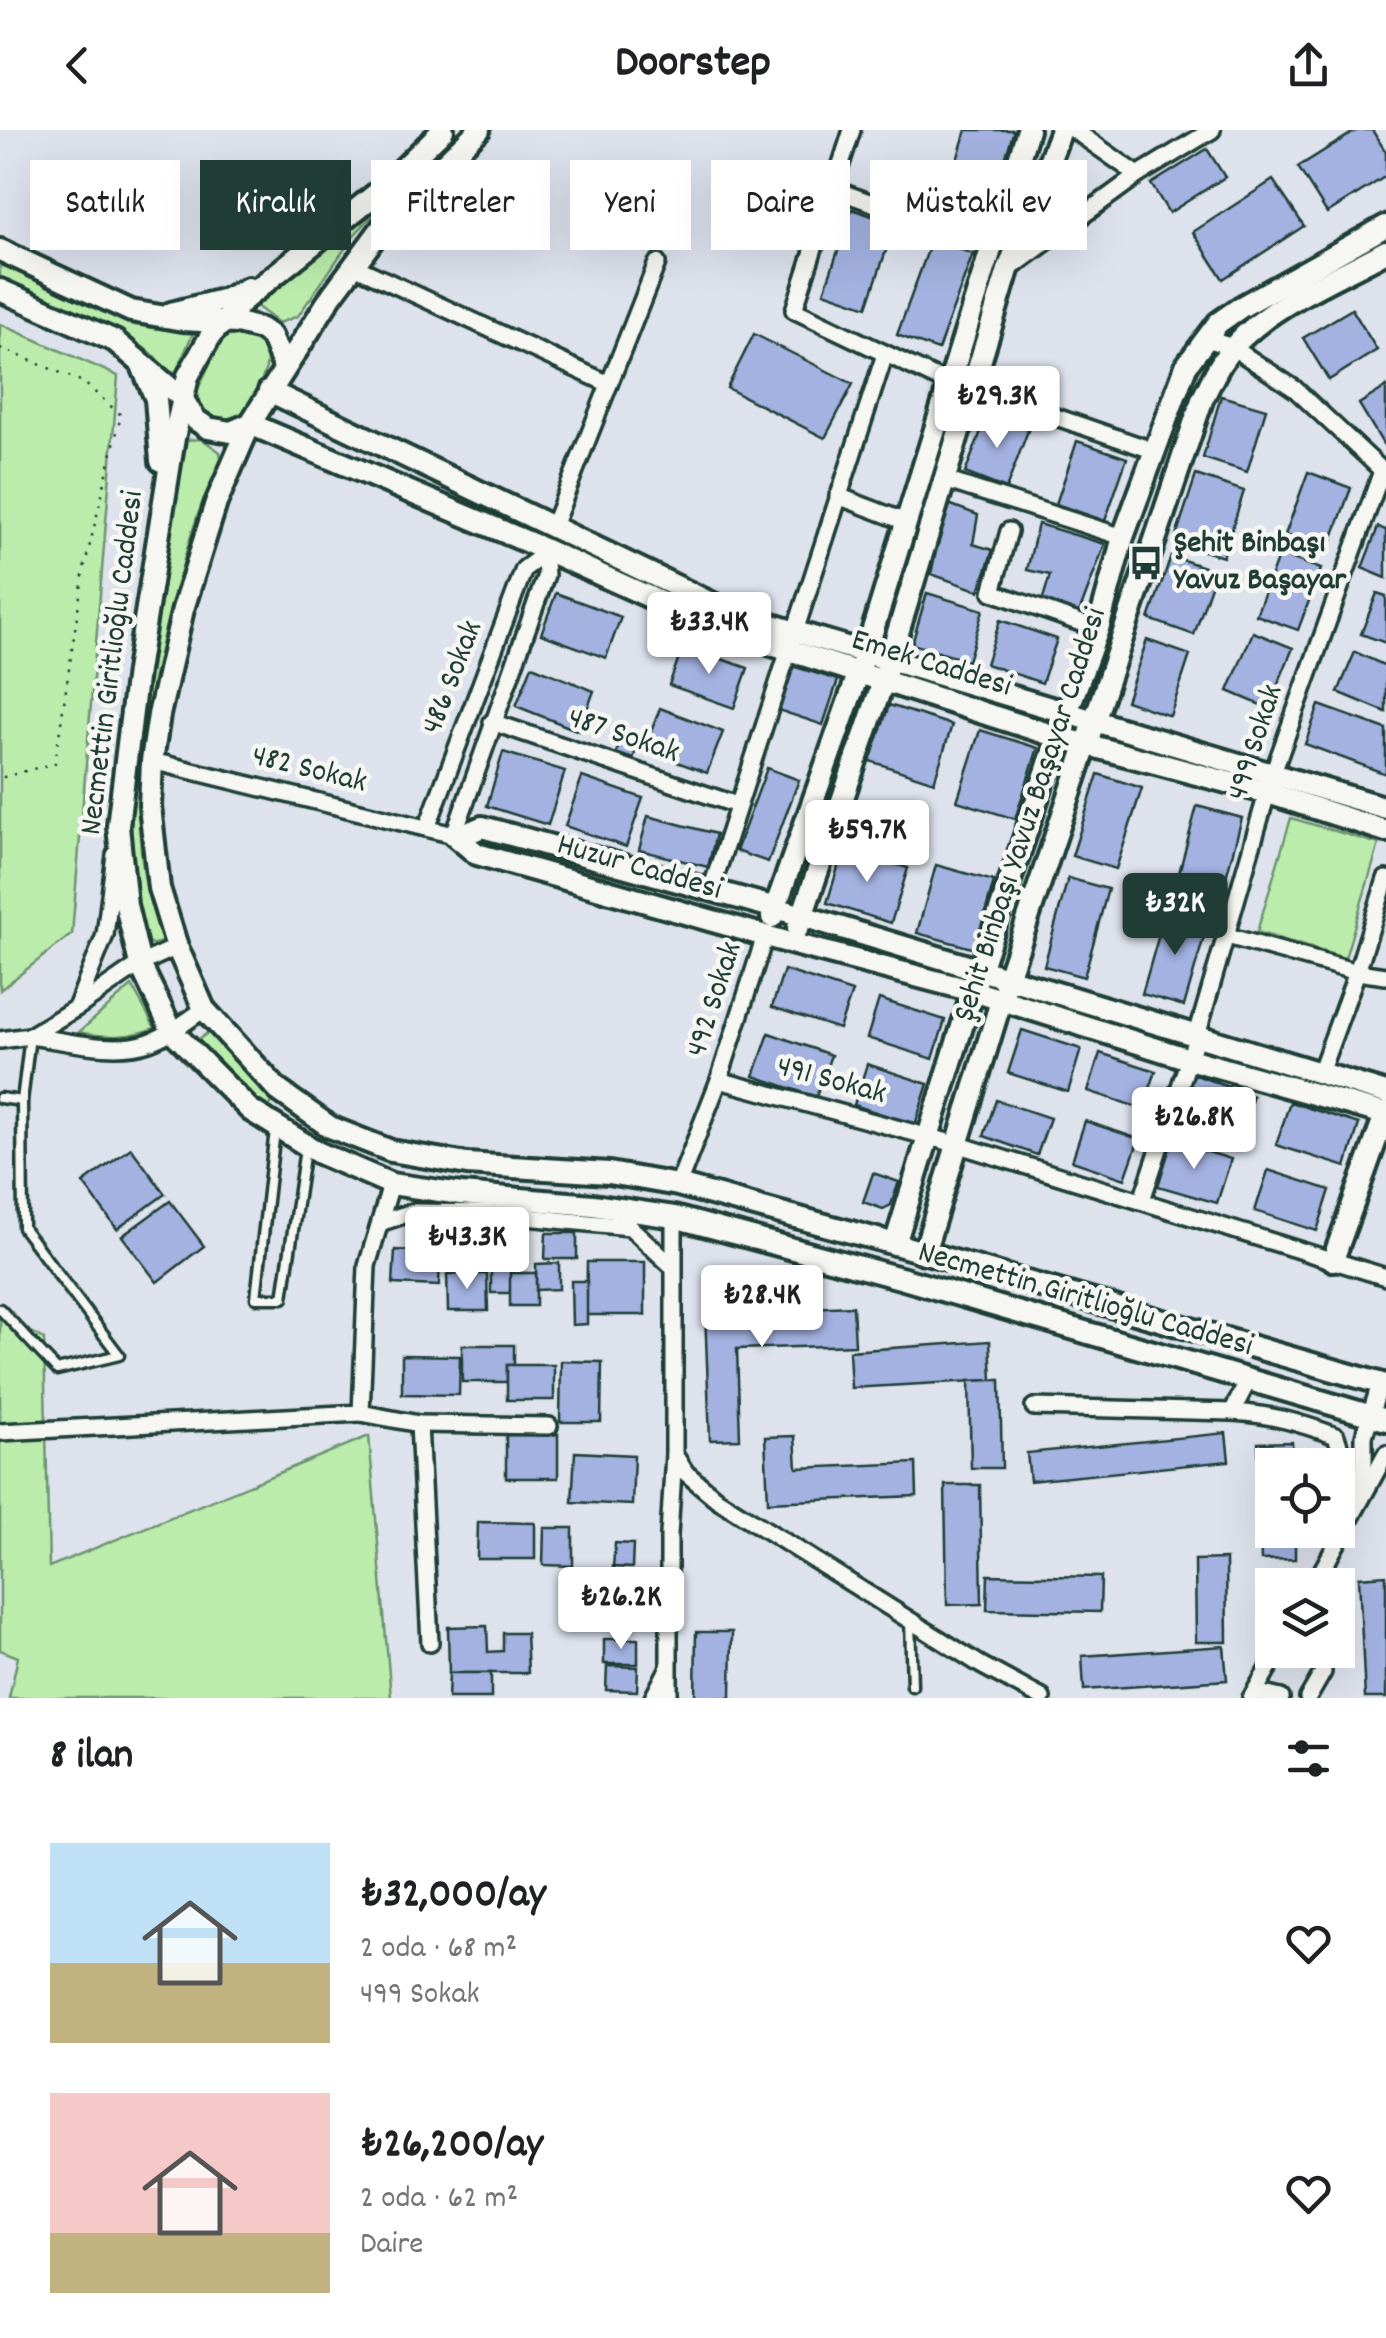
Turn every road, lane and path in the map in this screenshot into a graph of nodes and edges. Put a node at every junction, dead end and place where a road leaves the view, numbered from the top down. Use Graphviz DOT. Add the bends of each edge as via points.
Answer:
graph roads {
  1 [pos="443,130"];
  2 [pos="479,130"];
  3 [pos="852,130"];
  4 [pos="1028,130"];
  5 [pos="1061,130"];
  6 [pos="1074,130"];
  7 [pos="1212,130"];
  8 [pos="842,160"];
  9 [pos="1019,160"];
  10 [pos="1138,176"];
  11 [pos="1386,226"];
  12 [pos="0,250"];
  13 [pos="813,250"];
  14 [pos="991,250"];
  15 [pos="1386,251"];
  16 [pos="657,263"];
  17 [pos="354,266"];
  18 [pos="280,270"];
  19 [pos="1008,270"];
  20 [pos="0,290"];
  21 [pos="131,311"];
  22 [pos="222,323"];
  23 [pos="1204,338"];
  24 [pos="1232,347"];
  25 [pos="0,348"];
  26 [pos="885,354"];
  27 [pos="137,358"];
  28 [pos="284,367"];
  29 [pos="609,384"];
  30 [pos="949,384"];
  31 [pos="972,388"];
  32 [pos="269,391"];
  33 [pos="182,398"];
  34 [pos="250,424"];
  35 [pos="1152,450"];
  36 [pos="1385,471"];
  37 [pos="945,480"];
  38 [pos="838,496"];
  39 [pos="161,520"];
  40 [pos="906,522"];
  41 [pos="552,529"];
  42 [pos="1009,530"];
  43 [pos="1122,537"];
  44 [pos="544,552"];
  45 [pos="1098,629"];
  46 [pos="789,641"];
  47 [pos="866,652"];
  48 [pos="890,660"];
  49 [pos="858,675"];
  50 [pos="883,682"];
  51 [pos="1066,714"];
  52 [pos="492,722"];
  53 [pos="1093,722"];
  54 [pos="1058,737"];
  55 [pos="1086,744"];
  56 [pos="152,761"];
  57 [pos="0,778"];
  58 [pos="1271,783"];
  59 [pos="738,805"];
  60 [pos="1386,808"];
  61 [pos="118,826"];
  62 [pos="427,828"];
  63 [pos="1386,831"];
  64 [pos="457,836"];
  65 [pos="1386,879"];
  66 [pos="711,890"];
  67 [pos="776,908"];
  68 [pos="800,917"];
  69 [pos="765,936"];
  70 [pos="1227,936"];
  71 [pos="794,944"];
  72 [pos="178,947"];
  73 [pos="140,964"];
  74 [pos="981,970"];
  75 [pos="1357,972"];
  76 [pos="1386,976"];
  77 [pos="1008,978"];
  78 [pos="973,990"];
  79 [pos="1003,1000"];
  80 [pos="76,1008"];
  81 [pos="204,1009"];
  82 [pos="172,1030"];
  83 [pos="30,1036"];
  84 [pos="1196,1036"];
  85 [pos="0,1040"];
  86 [pos="1188,1059"];
  87 [pos="1320,1073"];
  88 [pos="719,1080"];
  89 [pos="1386,1093"];
  90 [pos="0,1098"];
  91 [pos="22,1101"];
  92 [pos="1386,1113"];
  93 [pos="275,1126"];
  94 [pos="927,1137"];
  95 [pos="306,1145"];
  96 [pos="959,1145"];
  97 [pos="391,1184"];
  98 [pos="678,1185"];
  99 [pos="1142,1200"];
  100 [pos="674,1217"];
  101 [pos="382,1222"];
  102 [pos="895,1244"];
  103 [pos="924,1253"];
  104 [pos="1333,1260"];
  105 [pos="673,1267"];
  106 [pos="1386,1277"];
  107 [pos="0,1309"];
  108 [pos="1248,1381"];
  109 [pos="1383,1385"];
  110 [pos="1034,1406"];
  111 [pos="1232,1412"];
  112 [pos="362,1413"];
  113 [pos="1377,1417"];
  114 [pos="419,1424"];
  115 [pos="549,1426"];
  116 [pos="0,1432"];
  117 [pos="674,1454"];
  118 [pos="1386,1454"];
  119 [pos="1357,1502"];
  120 [pos="1323,1568"];
  121 [pos="910,1621"];
  122 [pos="430,1643"];
  123 [pos="669,1668"];
  124 [pos="1268,1668"];
  125 [pos="1323,1668"];
  126 [pos="912,1686"];
  127 [pos="1253,1695"];
  128 [pos="653,1698"];
  129 [pos="669,1698"];
  130 [pos="1042,1698"];
  131 [pos="1281,1698"];
  132 [pos="1308,1698"];
  1 -- 18 [label="street, Necmettin Giritlioğlu Caddesi" via="382,189"];
  2 -- 17 [label="street, Necmettin Giritlioğlu Caddesi" via="392,214"];
  3 -- 8 [label="street"];
  4 -- 9 [label="street"];
  5 -- 19 [label="street"];
  6 -- 10 [label="street"];
  7 -- 10 [label="street"];
  10 -- 19 [label="street"];
  11 -- 23 [label="street, Şehit Binbaşı Yavuz Başayar Caddesi" via="1241,306"];
  12 -- 21 [label="street"];
  13 -- 26 [label="street" via="794,310"];
  14 -- 30 [label="street"];
  15 -- 24 [label="street, Şehit Binbaşı Yavuz Başayar Caddesi" via="1285,306"];
  16 -- 29 [label="street"];
  17 -- 28 [label="street, Necmettin Giritlioğlu Caddesi"];
  17 -- 29 [label="street"];
  18 -- 21 [label="street" via="203,306"];
  18 -- 22 [label="street, Necmettin Giritlioğlu Caddesi"];
  19 -- 31 [label="street"];
  20 -- 27 [label="street"];
  21 -- 22 [label="street"];
  22 -- 28 [label="street" via="271,336"];
  22 -- 33 [label="street, Necmettin Giritlioğlu Caddesi" via="199,354"];
  23 -- 24 [label="street"];
  23 -- 35 [label="street, Şehit Binbaşı Yavuz Başayar Caddesi"];
  24 -- 36 [label="street" via="1295,389"];
  24 -- 53 [label="street, Şehit Binbaşı Yavuz Başayar Caddesi" via="1202,400"];
  25 -- 57 [label="path" via="83,382 122,415 84,570 55,763"];
  26 -- 30 [label="street"];
  26 -- 38 [label="street"];
  27 -- 33 [label="street"];
  27 -- 39 [label="street" via="158,415"];
  28 -- 32 [label="street, Necmettin Giritlioğlu Caddesi"];
  29 -- 41 [label="street"];
  30 -- 40 [label="street"];
  31 -- 35 [label="street"];
  31 -- 37 [label="street"];
  32 -- 34 [label="street, Necmettin Giritlioğlu Caddesi"];
  32 -- 41 [label="street, Emek Caddesi"];
  33 -- 34 [label="street" via="208,428 231,432"];
  33 -- 39 [label="street, Necmettin Giritlioğlu Caddesi"];
  34 -- 44 [label="street, Emek Caddesi"];
  34 -- 56 [label="street, Necmettin Giritlioğlu Caddesi" via="216,503 183,609"];
  35 -- 43 [label="street, Şehit Binbaşı Yavuz Başayar Caddesi"];
  36 -- 58 [label="street, 499 Sokak"];
  37 -- 43 [label="street"];
  37 -- 48 [label="street"];
  38 -- 40 [label="street"];
  38 -- 46 [label="street"];
  39 -- 61 [label="street, Necmettin Giritlioğlu Caddesi"];
  40 -- 47 [label="street"];
  41 -- 44 [label="street"];
  41 -- 46 [label="street, Emek Caddesi"];
  42 -- 45 [label="street" via="992,592"];
  43 -- 45 [label="street, Şehit Binbaşı Yavuz Başayar Caddesi"];
  44 -- 46 [label="street, Emek Caddesi" via="713,626"];
  44 -- 52 [label="street, 486 Sokak" via="546,575"];
  44 -- 62 [label="street, 486 Sokak" via="524,569"];
  45 -- 51 [label="street, Şehit Binbaşı Yavuz Başayar Caddesi"];
  46 -- 47 [label="street, Emek Caddesi"];
  46 -- 49 [label="street, Emek Caddesi"];
  46 -- 59 [label="street"];
  47 -- 48 [label="street, Emek Caddesi"];
  47 -- 49 [label="street"];
  48 -- 50 [label="street"];
  48 -- 51 [label="street, Emek Caddesi"];
  49 -- 50 [label="street, Emek Caddesi"];
  49 -- 67 [label="street"];
  50 -- 54 [label="street, Emek Caddesi"];
  50 -- 68 [label="street"];
  51 -- 53 [label="street, Emek Caddesi"];
  51 -- 54 [label="street, Şehit Binbaşı Yavuz Başayar Caddesi"];
  52 -- 59 [label="street, 487 Sokak"];
  52 -- 64 [label="street, 486 Sokak"];
  53 -- 55 [label="street, Şehit Binbaşı Yavuz Başayar Caddesi"];
  53 -- 58 [label="street, Emek Caddesi"];
  54 -- 55 [label="street, Emek Caddesi"];
  54 -- 74 [label="street, Şehit Binbaşı Yavuz Başayar Caddesi"];
  55 -- 58 [label="street, Emek Caddesi"];
  55 -- 77 [label="street, Şehit Binbaşı Yavuz Başayar Caddesi"];
  56 -- 62 [label="street, 482 Sokak"];
  56 -- 72 [label="street, Necmettin Giritlioğlu Caddesi" via="152,844"];
  58 -- 60 [label="street, Emek Caddesi"];
  58 -- 63 [label="street, Emek Caddesi"];
  58 -- 70 [label="street, 499 Sokak"];
  59 -- 66 [label="street"];
  61 -- 73 [label="street, Necmettin Giritlioğlu Caddesi"];
  61 -- 80 [label="street" via="105,935"];
  62 -- 64 [label="street, 482 Sokak"];
  64 -- 66 [label="street, Huzur Caddesi" via="482,827"];
  64 -- 69 [label="street, Huzur Caddesi" via="477,854"];
  65 -- 75 [label="street"];
  66 -- 67 [label="street, Huzur Caddesi"];
  67 -- 68 [label="street, Huzur Caddesi"];
  67 -- 69 [label="street"];
  68 -- 71 [label="street"];
  68 -- 74 [label="street, Huzur Caddesi"];
  69 -- 71 [label="street, Huzur Caddesi"];
  69 -- 88 [label="street, 492 Sokak"];
  70 -- 75 [label="street"];
  70 -- 84 [label="street, 499 Sokak"];
  71 -- 78 [label="street, Huzur Caddesi"];
  72 -- 73 [label="street"];
  72 -- 81 [label="street, Necmettin Giritlioğlu Caddesi"];
  73 -- 80 [label="street"];
  73 -- 82 [label="street, Necmettin Giritlioğlu Caddesi"];
  74 -- 77 [label="street, Huzur Caddesi"];
  74 -- 78 [label="street, Şehit Binbaşı Yavuz Başayar Caddesi"];
  75 -- 76 [label="street"];
  75 -- 87 [label="street"];
  77 -- 79 [label="street, Şehit Binbaşı Yavuz Başayar Caddesi"];
  77 -- 84 [label="street, Huzur Caddesi"];
  78 -- 79 [label="street, Huzur Caddesi"];
  78 -- 94 [label="street, Şehit Binbaşı Yavuz Başayar Caddesi"];
  79 -- 86 [label="street, Huzur Caddesi"];
  79 -- 96 [label="street, Şehit Binbaşı Yavuz Başayar Caddesi"];
  80 -- 83 [label="street"];
  81 -- 82 [label="street"];
  81 -- 98 [label="street, Necmettin Giritlioğlu Caddesi" via="278,1090 330,1127 391,1151"];
  82 -- 83 [label="street" via="124,1046"];
  82 -- 93 [label="street, Necmettin Giritlioğlu Caddesi" via="250,1110"];
  83 -- 85 [label="street"];
  83 -- 91 [label="lane"];
  84 -- 86 [label="street, 499 Sokak"];
  84 -- 87 [label="street, Huzur Caddesi"];
  86 -- 92 [label="street, Huzur Caddesi"];
  86 -- 99 [label="street, 499 Sokak"];
  87 -- 89 [label="street, Huzur Caddesi"];
  88 -- 94 [label="street, 491 Sokak"];
  88 -- 98 [label="street, 492 Sokak"];
  90 -- 91 [label="lane"];
  91 -- 107 [label="lane" via="23,1228 119,1355 57,1370"];
  92 -- 104 [label="street"];
  93 -- 95 [label="street, Necmettin Giritlioğlu Caddesi"];
  93 -- 95 [label="lane" via="256,1298 283,1298"];
  94 -- 96 [label="street, 491 Sokak"];
  94 -- 102 [label="street, Şehit Binbaşı Yavuz Başayar Caddesi"];
  95 -- 97 [label="street, Necmettin Giritlioğlu Caddesi"];
  96 -- 99 [label="street, 491 Sokak"];
  96 -- 103 [label="street, Şehit Binbaşı Yavuz Başayar Caddesi"];
  97 -- 100 [label="street, Necmettin Giritlioğlu Caddesi"];
  97 -- 101 [label="street"];
  98 -- 102 [label="street, Necmettin Giritlioğlu Caddesi"];
  99 -- 104 [label="street, 491 Sokak"];
  100 -- 105 [label="street"];
  100 -- 108 [label="street, Necmettin Giritlioğlu Caddesi"];
  101 -- 105 [label="street" via="431,1212 630,1227"];
  101 -- 112 [label="street" via="367,1266"];
  102 -- 103 [label="street, Necmettin Giritlioğlu Caddesi"];
  103 -- 109 [label="street, Necmettin Giritlioğlu Caddesi"];
  104 -- 106 [label="street, 491 Sokak"];
  105 -- 117 [label="street"];
  108 -- 111 [label="street"];
  108 -- 113 [label="street, Necmettin Giritlioğlu Caddesi"];
  109 -- 113 [label="street"];
  110 -- 111 [label="street"];
  111 -- 119 [label="street" via="1300,1422 1336,1436"];
  112 -- 114 [label="street"];
  112 -- 116 [label="street"];
  113 -- 119 [label="street" via="1364,1436"];
  114 -- 115 [label="street"];
  114 -- 122 [label="street"];
  117 -- 121 [label="street" via="717,1499"];
  117 -- 123 [label="street"];
  118 -- 119 [label="street"];
  119 -- 120 [label="street"];
  121 -- 126 [label="lane"];
  121 -- 130 [label="street"];
  123 -- 128 [label="street"];
  123 -- 129 [label="street"];
  124 -- 127 [label="street"];
  125 -- 132 [label="street"];
  127 -- 131 [label="street"];
}
